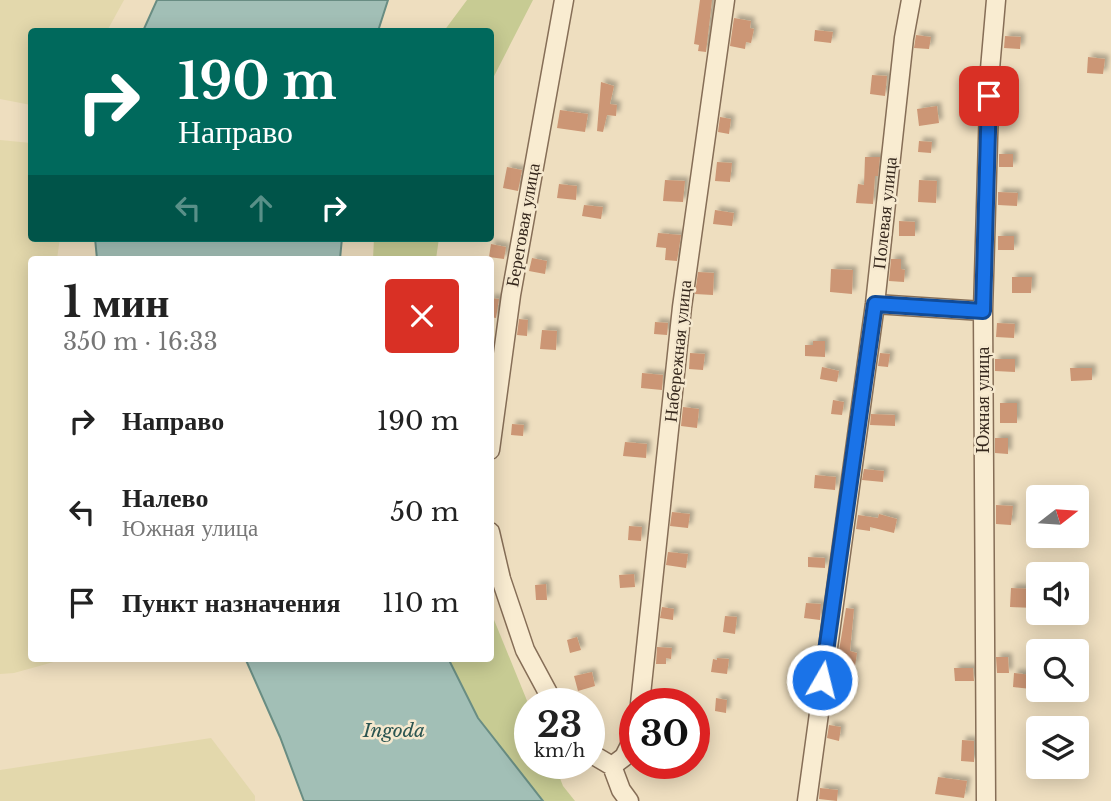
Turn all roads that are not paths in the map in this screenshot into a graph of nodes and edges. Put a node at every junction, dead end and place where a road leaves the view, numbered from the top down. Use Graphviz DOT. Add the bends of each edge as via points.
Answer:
graph roads {
  1 [pos="564,0"];
  2 [pos="725,0"];
  3 [pos="911,0"];
  4 [pos="996,0"];
  5 [pos="875,304"];
  6 [pos="983,311"];
  7 [pos="494,411"];
  8 [pos="494,548"];
  9 [pos="545,688"];
  10 [pos="642,688"];
  11 [pos="619,761"];
  12 [pos="605,762"];
  13 [pos="612,766"];
  14 [pos="629,801"];
  15 [pos="807,801"];
  16 [pos="986,801"];
  1 -- 7 [label="street, Береговая улица"];
  2 -- 10 [label="street, Набережная улица" via="682,307"];
  3 -- 5 [label="street, Полевая улица"];
  4 -- 6 [label="street, Южная улица"];
  5 -- 6 [label="street"];
  5 -- 15 [label="street, Полевая улица"];
  6 -- 16 [label="street, Южная улица"];
  8 -- 9 [label="street" via="525,650"];
  11 -- 13 [label="street"];
  12 -- 13 [label="street"];
  13 -- 14 [label="street"];
}
